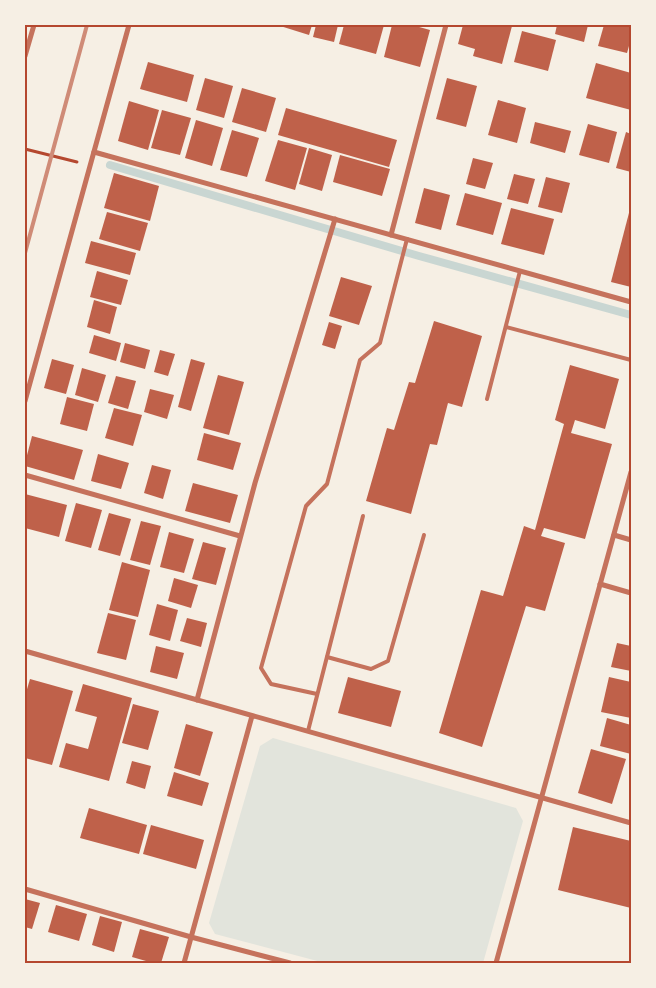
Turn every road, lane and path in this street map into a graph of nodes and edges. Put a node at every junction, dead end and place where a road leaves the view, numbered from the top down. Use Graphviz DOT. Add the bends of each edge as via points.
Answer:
graph roads {
  1 [pos="34,25"];
  2 [pos="129,25"];
  3 [pos="446,25"];
  4 [pos="25,56"];
  5 [pos="25,148"];
  6 [pos="94,152"];
  7 [pos="90,165"];
  8 [pos="335,219"];
  9 [pos="391,235"];
  10 [pos="407,239"];
  11 [pos="520,271"];
  12 [pos="631,302"];
  13 [pos="506,327"];
  14 [pos="631,360"];
  15 [pos="487,399"];
  16 [pos="25,401"];
  17 [pos="631,472"];
  18 [pos="25,475"];
  19 [pos="363,516"];
  20 [pos="424,535"];
  21 [pos="614,535"];
  22 [pos="240,536"];
  23 [pos="631,540"];
  24 [pos="600,584"];
  25 [pos="631,593"];
  26 [pos="25,652"];
  27 [pos="327,657"];
  28 [pos="317,694"];
  29 [pos="197,700"];
  30 [pos="252,716"];
  31 [pos="308,731"];
  32 [pos="542,798"];
  33 [pos="631,823"];
  34 [pos="25,889"];
  35 [pos="191,938"];
  36 [pos="184,963"];
  37 [pos="290,963"];
  38 [pos="496,963"];
  1 -- 4 [label="street"];
  2 -- 6 [label="street"];
  3 -- 9 [label="street"];
  5 -- 7 [label="path"];
  6 -- 7 [label="street"];
  6 -- 8 [label="street"];
  7 -- 16 [label="street"];
  8 -- 9 [label="street"];
  8 -- 22 [label="street"];
  9 -- 10 [label="street"];
  10 -- 11 [label="street"];
  10 -- 28 [label="lane" via="380,343 360,360 327,484 306,506 261,668 271,684"];
  11 -- 12 [label="street"];
  11 -- 13 [label="lane"];
  13 -- 14 [label="lane"];
  13 -- 15 [label="lane"];
  17 -- 21 [label="street"];
  18 -- 22 [label="street"];
  19 -- 27 [label="lane"];
  20 -- 27 [label="lane" via="388,661 371,669"];
  21 -- 23 [label="street"];
  21 -- 24 [label="street"];
  22 -- 29 [label="street"];
  24 -- 25 [label="street"];
  24 -- 32 [label="street"];
  26 -- 29 [label="street"];
  27 -- 28 [label="lane"];
  28 -- 31 [label="lane"];
  29 -- 30 [label="street"];
  30 -- 31 [label="street"];
  30 -- 35 [label="street"];
  31 -- 32 [label="street"];
  32 -- 33 [label="street"];
  32 -- 38 [label="street"];
  34 -- 35 [label="street"];
  35 -- 36 [label="street"];
  35 -- 37 [label="street"];
}
